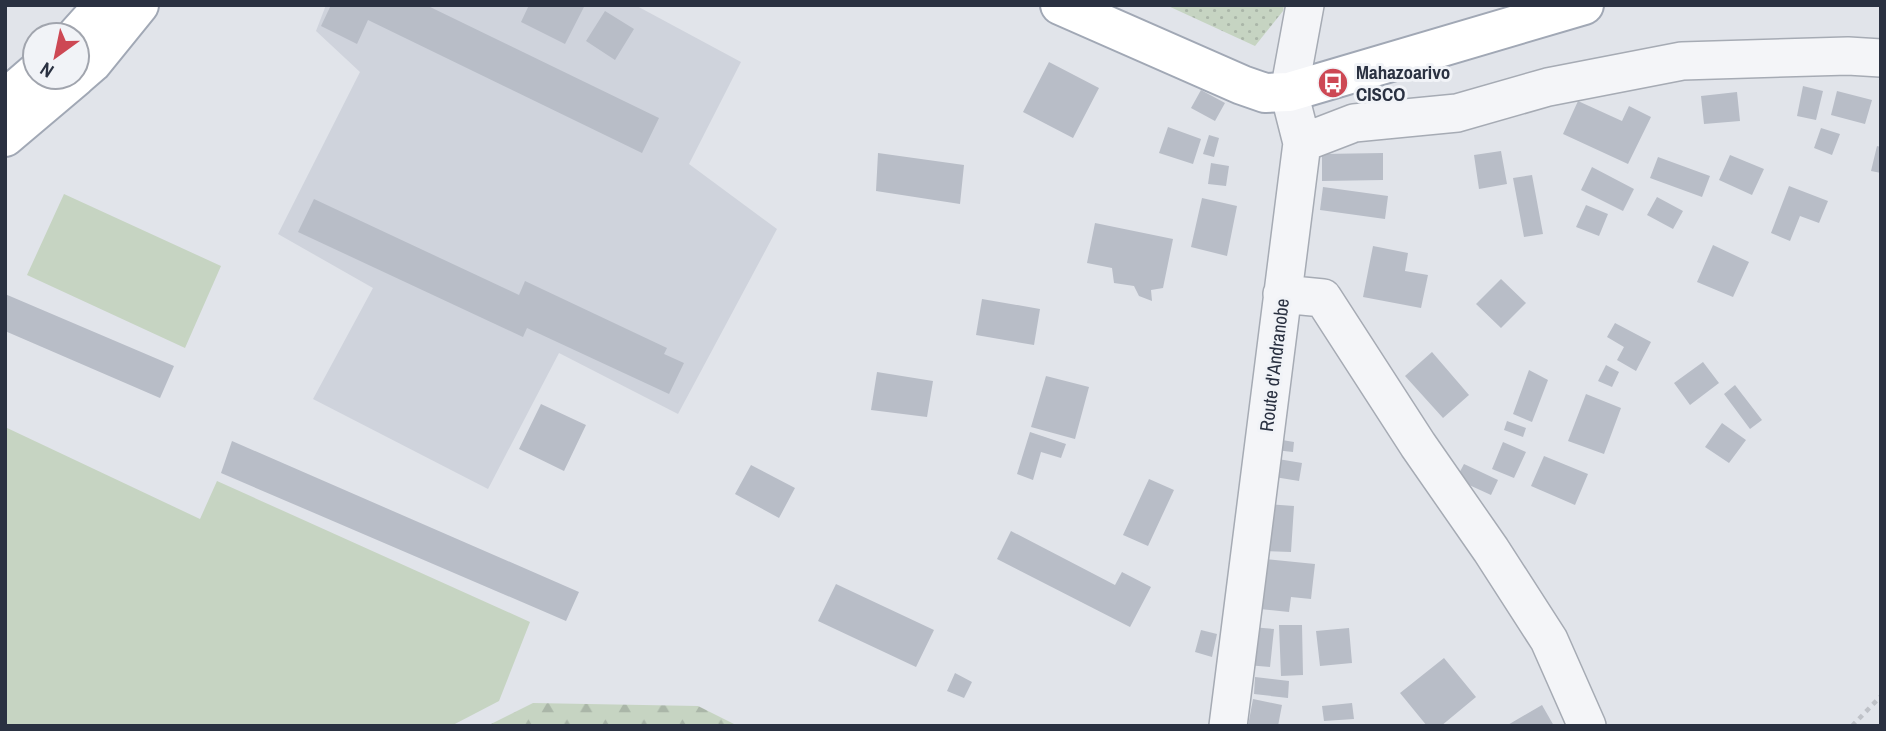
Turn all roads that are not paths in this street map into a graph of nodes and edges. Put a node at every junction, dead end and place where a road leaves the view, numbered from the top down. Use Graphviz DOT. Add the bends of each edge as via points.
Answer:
graph roads {
  1 [pos="104,5"];
  2 [pos="139,5"];
  3 [pos="1060,5"];
  4 [pos="1305,5"];
  5 [pos="1584,5"];
  6 [pos="89,21"];
  7 [pos="1881,58"];
  8 [pos="91,64"];
  9 [pos="21,85"];
  10 [pos="59,91"];
  11 [pos="1289,92"];
  12 [pos="5,99"];
  13 [pos="5,137"];
  14 [pos="1301,144"];
  15 [pos="1282,295"];
  16 [pos="1228,726"];
  17 [pos="1587,726"];
  1 -- 6 [label="main road"];
  2 -- 8 [label="main road"];
  3 -- 11 [label="main road" via="1242,85 1265,93"];
  4 -- 11 [label="street, Route d'Andranobe"];
  5 -- 11 [label="main road"];
  7 -- 14 [label="street" via="1682,61 1548,87 1457,113 1354,123"];
  9 -- 12 [label="main road"];
  10 -- 13 [label="main road"];
  11 -- 14 [label="street, Route d'Andranobe"];
  14 -- 15 [label="street, Route d'Andranobe"];
  15 -- 16 [label="street, Route d'Andranobe"];
  15 -- 17 [label="street" via="1323,298 1549,640"];
}
